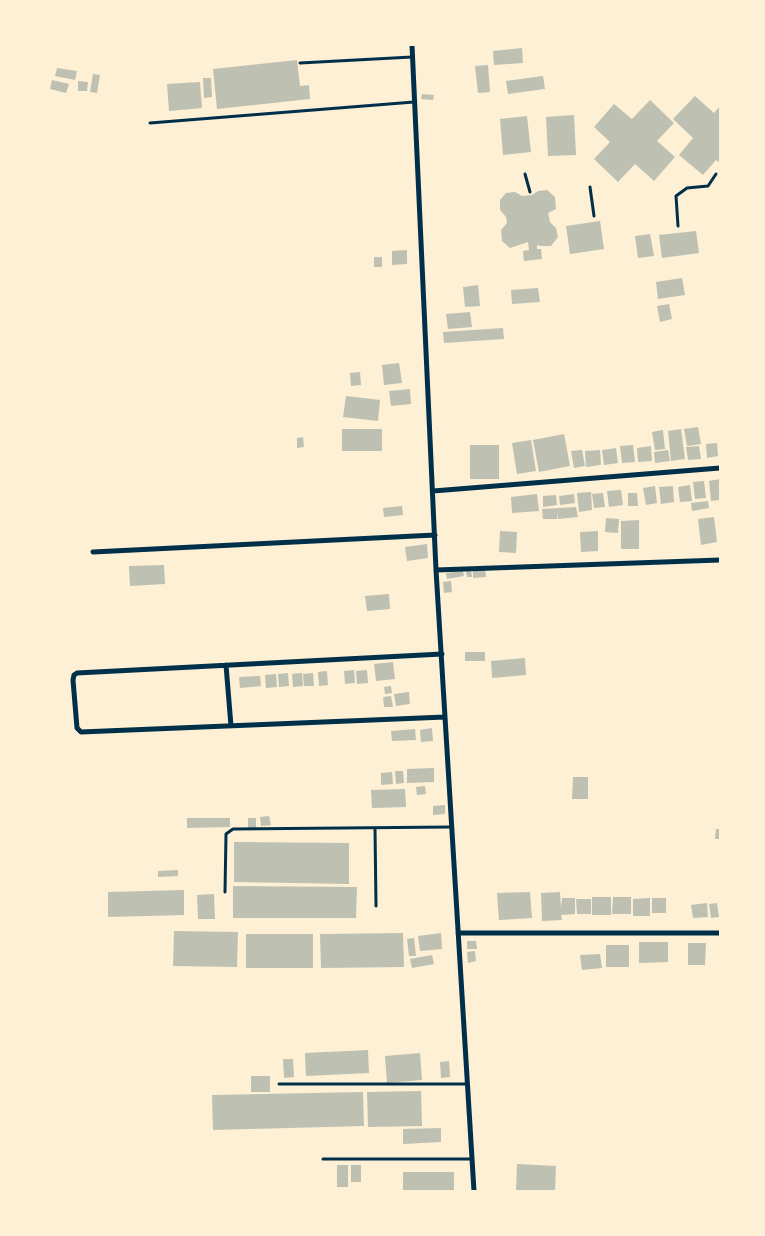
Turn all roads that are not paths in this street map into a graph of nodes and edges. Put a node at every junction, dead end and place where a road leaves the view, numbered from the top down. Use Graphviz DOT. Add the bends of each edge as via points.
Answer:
graph roads {
  1 [pos="412,45"];
  2 [pos="413,56"];
  3 [pos="300,63"];
  4 [pos="415,102"];
  5 [pos="150,123"];
  6 [pos="525,174"];
  7 [pos="716,174"];
  8 [pos="590,188"];
  9 [pos="530,192"];
  10 [pos="594,216"];
  11 [pos="678,226"];
  12 [pos="720,468"];
  13 [pos="433,490"];
  14 [pos="435,535"];
  15 [pos="93,552"];
  16 [pos="720,560"];
  17 [pos="436,570"];
  18 [pos="442,654"];
  19 [pos="226,666"];
  20 [pos="445,717"];
  21 [pos="231,726"];
  22 [pos="452,827"];
  23 [pos="375,828"];
  24 [pos="225,892"];
  25 [pos="376,906"];
  26 [pos="458,933"];
  27 [pos="720,933"];
  28 [pos="279,1084"];
  29 [pos="468,1084"];
  30 [pos="323,1159"];
  31 [pos="472,1159"];
  32 [pos="474,1191"];
  1 -- 2 [label="street"];
  2 -- 3 [label="lane"];
  2 -- 4 [label="street"];
  4 -- 5 [label="lane"];
  4 -- 13 [label="street"];
  6 -- 9 [label="lane"];
  7 -- 11 [label="lane" via="708,186 687,188 676,196"];
  8 -- 10 [label="lane"];
  12 -- 13 [label="street"];
  13 -- 14 [label="street"];
  14 -- 15 [label="street"];
  14 -- 17 [label="street"];
  16 -- 17 [label="street"];
  17 -- 18 [label="street"];
  18 -- 19 [label="street"];
  18 -- 20 [label="street"];
  19 -- 21 [label="street"];
  19 -- 21 [label="street" via="77,673 74,675 77,728 81,732"];
  20 -- 21 [label="street"];
  20 -- 22 [label="street"];
  22 -- 23 [label="lane"];
  22 -- 26 [label="street"];
  23 -- 24 [label="lane" via="233,829 226,834"];
  23 -- 25 [label="lane"];
  26 -- 27 [label="street"];
  26 -- 29 [label="street"];
  28 -- 29 [label="lane"];
  29 -- 31 [label="street"];
  30 -- 31 [label="lane"];
  31 -- 32 [label="street"];
}
